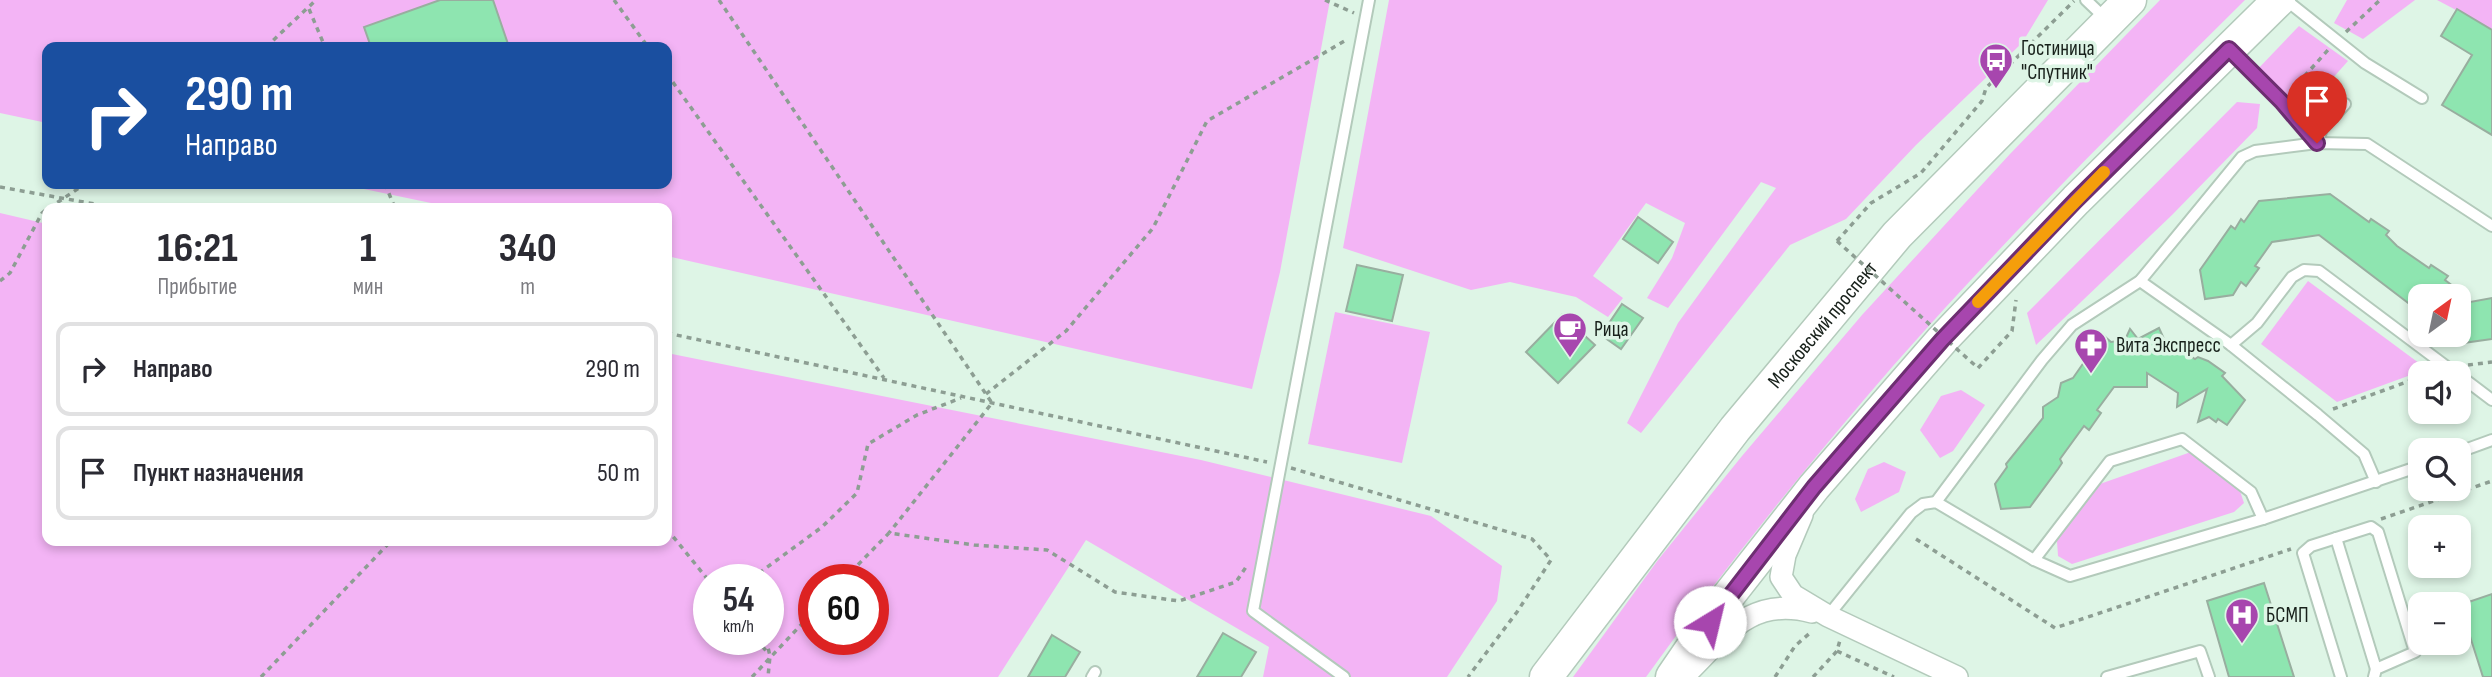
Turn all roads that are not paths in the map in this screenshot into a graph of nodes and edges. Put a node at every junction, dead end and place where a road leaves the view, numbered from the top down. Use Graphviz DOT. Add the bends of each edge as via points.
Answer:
graph roads {
  1 [pos="1369,0"];
  2 [pos="2086,0"];
  3 [pos="2279,0"];
  4 [pos="2286,0"];
  5 [pos="2120,11"];
  6 [pos="2229,49"];
  7 [pos="2423,98"];
  8 [pos="2346,104"];
  9 [pos="2317,143"];
  10 [pos="2492,226"];
  11 [pos="2140,281"];
  12 [pos="2231,345"];
  13 [pos="2440,361"];
  14 [pos="2471,384"];
  15 [pos="2492,400"];
  16 [pos="2492,440"];
  17 [pos="2471,448"];
  18 [pos="2408,470"];
  19 [pos="2376,482"];
  20 [pos="1814,487"];
  21 [pos="1936,502"];
  22 [pos="2263,519"];
  23 [pos="2336,538"];
  24 [pos="2034,561"];
  25 [pos="1836,620"];
  26 [pos="2375,673"];
  27 [pos="1950,675"];
  28 [pos="1343,677"];
  29 [pos="1546,677"];
  30 [pos="1672,677"];
  31 [pos="1684,677"];
  32 [pos="2107,677"];
  33 [pos="2209,677"];
  34 [pos="2341,677"];
  1 -- 28 [label="lane" via="1253,611"];
  2 -- 5 [label="lane"];
  3 -- 6 [label="main road"];
  4 -- 7 [label="lane" via="2365,63"];
  5 -- 29 [label="main road, Московский проспект" via="1897,235 1735,429"];
  6 -- 9 [label="lane"];
  6 -- 20 [label="main road" via="1944,338"];
  8 -- 9 [label="lane" via="2322,129"];
  9 -- 10 [label="lane" via="2367,144"];
  9 -- 11 [label="lane" via="2255,151 2242,157"];
  11 -- 12 [label="lane"];
  11 -- 21 [label="lane" via="2072,326"];
  12 -- 13 [label="lane" via="2257,323 2292,277 2304,270 2319,271"];
  12 -- 19 [label="lane" via="2364,454"];
  14 -- 15 [label="lane"];
  16 -- 17 [label="lane"];
  18 -- 19 [label="lane"];
  19 -- 22 [label="lane"];
  20 -- 25 [label="street" via="1785,555 1781,577 1793,594"];
  20 -- 30 [label="main road" via="1722,604"];
  21 -- 24 [label="lane"];
  21 -- 25 [label="lane" via="1911,513"];
  22 -- 24 [label="lane" via="2070,576"];
  22 -- 24 [label="lane" via="2251,492 2182,439 2110,461"];
  23 -- 26 [label="lane"];
  23 -- 26 [label="lane" via="2371,527 2378,532 2414,652"];
  23 -- 34 [label="lane" via="2303,553"];
  25 -- 27 [label="street"];
  25 -- 31 [label="street" via="1792,607 1755,614 1738,623"];
  32 -- 33 [label="lane" via="2200,651"];
}
